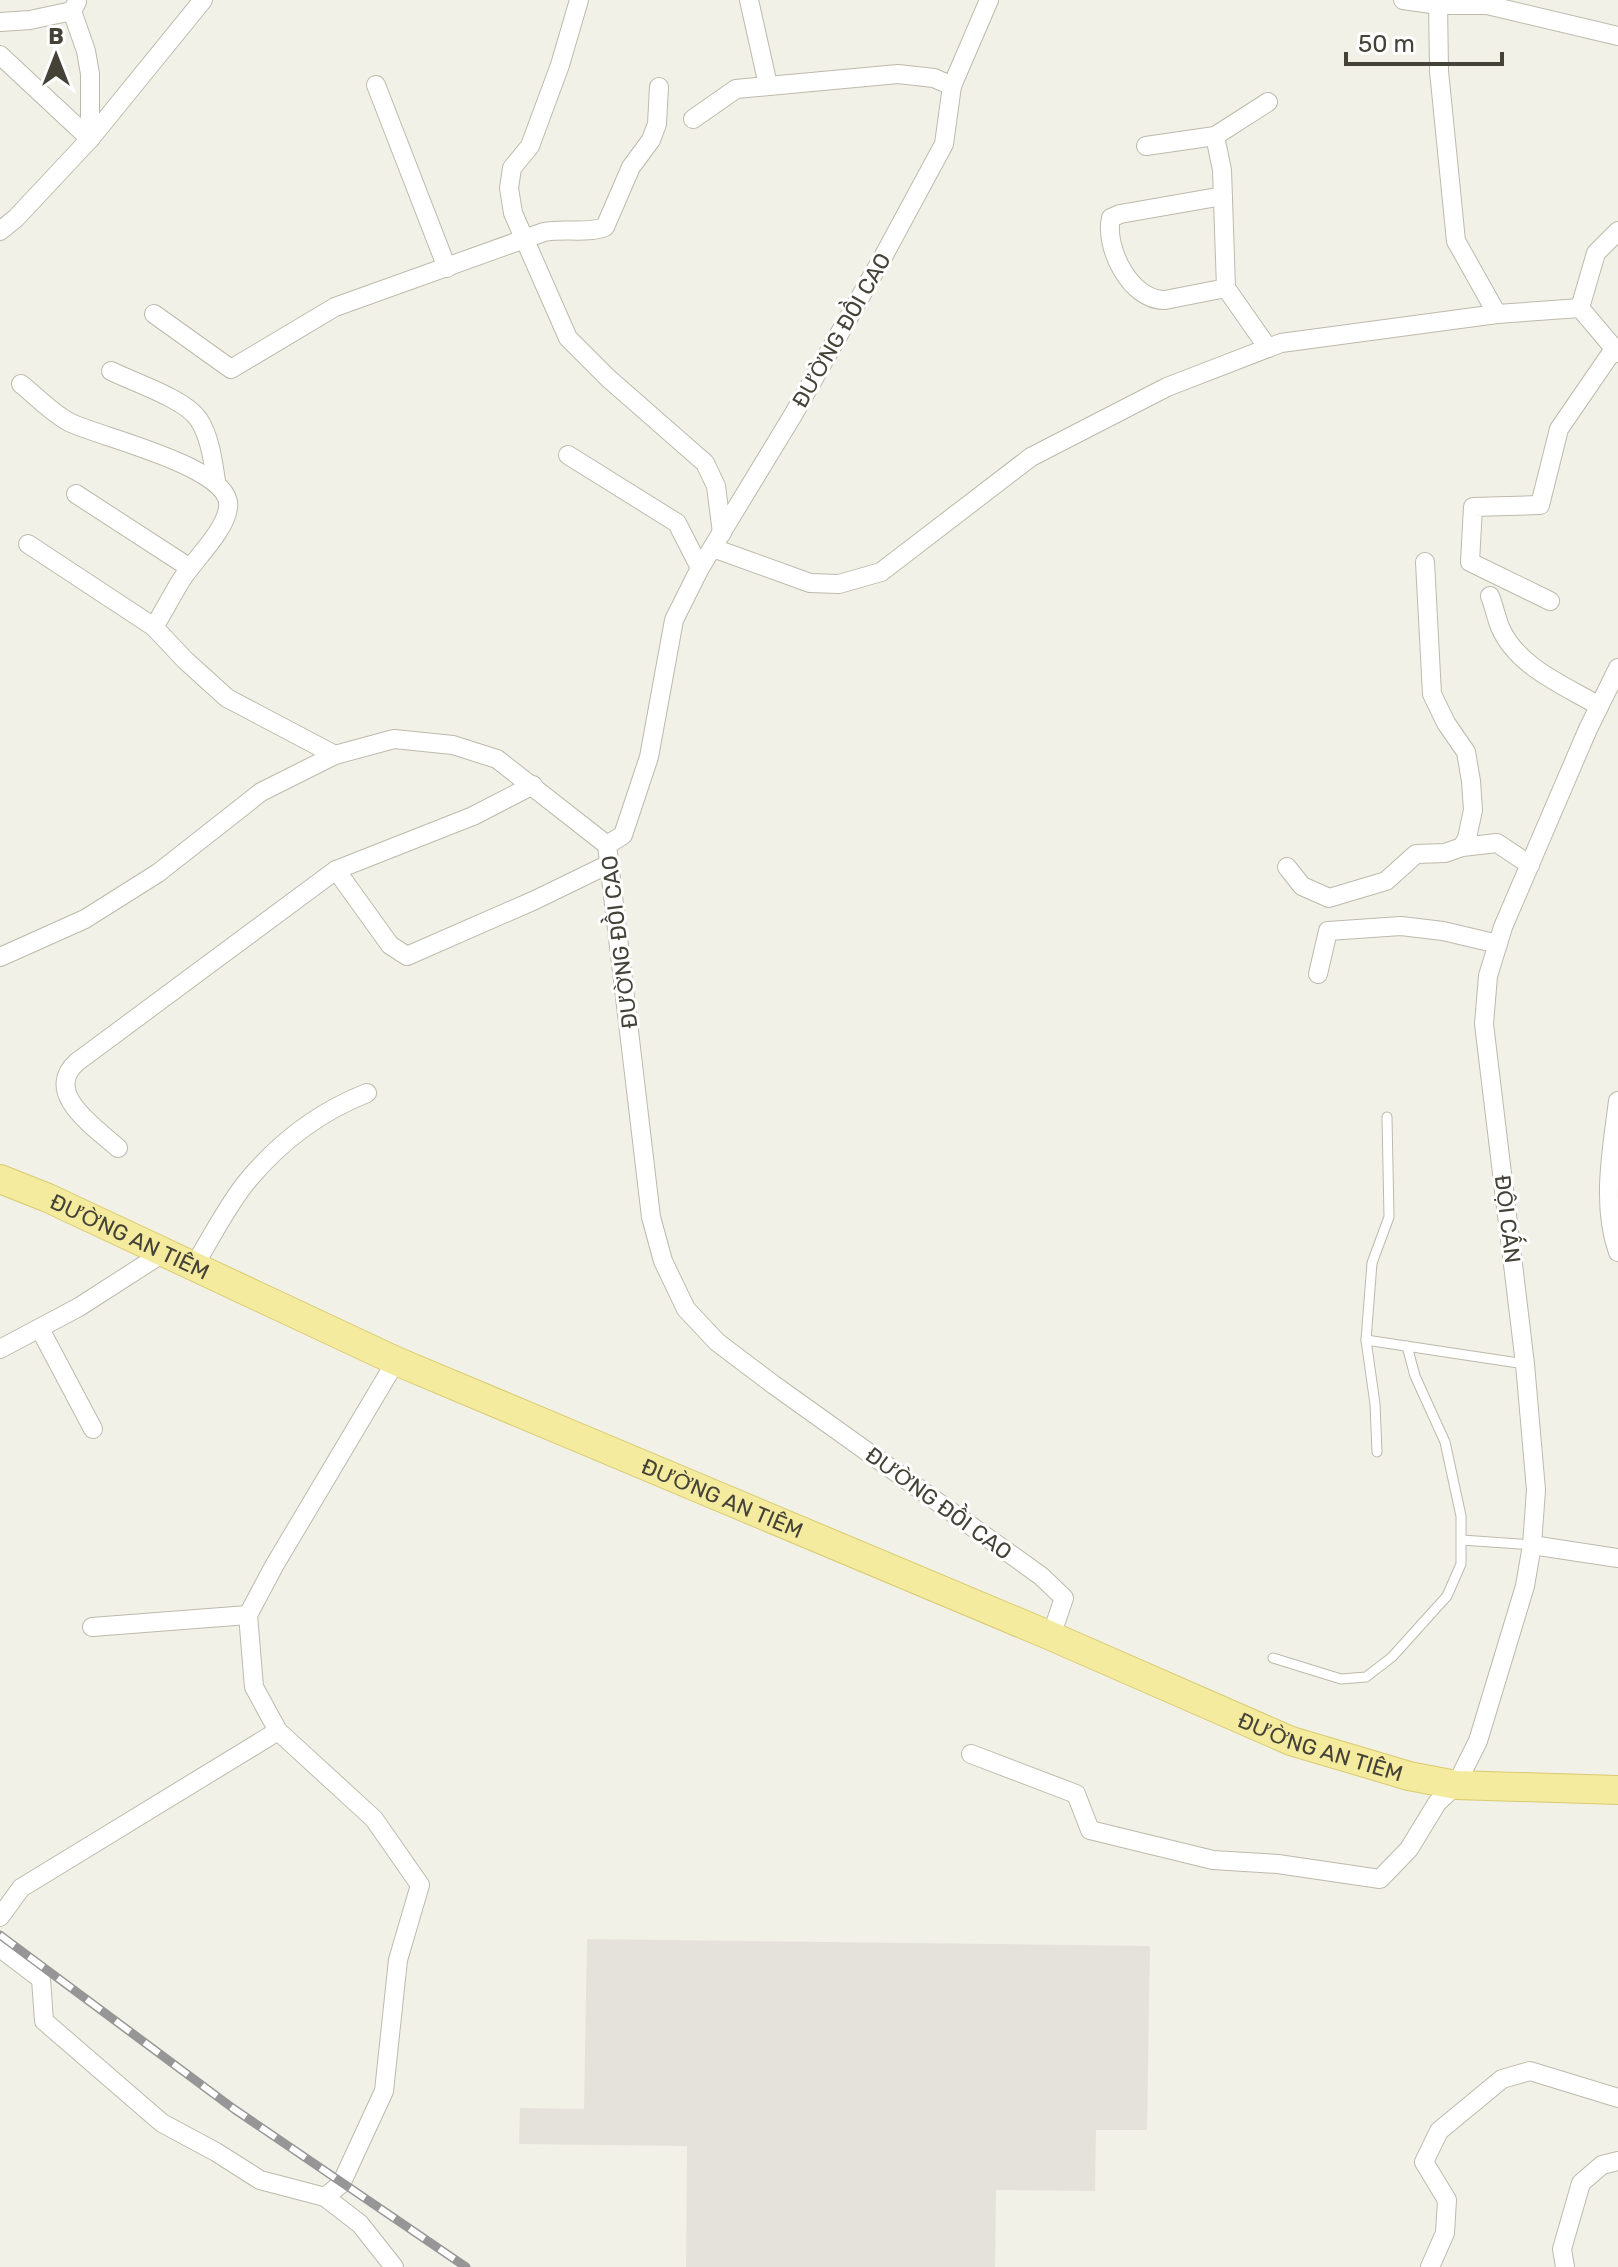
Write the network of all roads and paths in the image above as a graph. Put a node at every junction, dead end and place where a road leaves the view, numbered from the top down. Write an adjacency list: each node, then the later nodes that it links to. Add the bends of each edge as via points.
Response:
1 (579, 0): 24 (street, via 530,146 512,168 513,213)
2 (749, 0): 12 (street)
3 (989, 0): 13 (street, ĐƯỜNG ĐỒI CAO)
4 (1403, 0): 5 (street)
5 (1439, 2): 9 (street, via 1487,5); 29 (street, via 1439,71 1456,241)
6 (196, 3): 18 (street)
7 (75, 5): 8 (street, via 30,20); 18 (street, via 90,74)
8 (0, 22)
9 (1618, 36)
10 (0, 55): 18 (street)
11 (376, 85): 25 (street)
12 (768, 85): 13 (street, via 898,74); 16 (street, via 736,89)
13 (952, 86): 37 (street, ĐƯỜNG ĐỒI CAO, via 944,144)
14 (659, 87): 24 (street, via 651,140 631,167 605,227 559,229)
15 (1268, 102): 17 (street)
16 (693, 119)
17 (1215, 136): 19 (street); 20 (street)
18 (90, 139): 21 (street)
19 (1146, 146)
20 (1223, 196): 26 (street); 26 (street, via 1120,214 1110,225 1120,264 1147,297 1165,300)
21 (8, 215): 22 (street)
22 (0, 231)
23 (1618, 231): 27 (street, via 1596,253)
24 (525, 241): 25 (street); 37 (street, via 568,338 705,463 716,486)
25 (447, 268): 28 (street, via 335,307 231,369)
26 (1226, 288): 30 (street)
27 (1580, 308): 29 (street); 31 (street)
28 (154, 314)
29 (1497, 314): 30 (street)
30 (1268, 348): 37 (street, via 1167,387 1031,457 881,572 839,584 810,583)
31 (1616, 351): 43 (street, via 1559,429 1540,505 1473,507 1470,562)
32 (111, 371): 35 (street, via 180,404 199,420)
33 (21, 384): 35 (street, via 68,422 132,443)
34 (568, 455): 41 (street, via 677,523)
35 (216, 481): 40 (street, via 226,494 228,511)
36 (76, 494): 40 (street)
37 (717, 541): 41 (street, ĐƯỜNG ĐỒI CAO)
38 (28, 544): 44 (street)
39 (1425, 562): 50 (street, via 1432,694 1466,752 1471,781 1473,810)
40 (190, 568): 44 (street)
41 (700, 568): 49 (street, ĐƯỜNG ĐỒI CAO, via 674,620 649,757 623,835)
42 (1490, 596): 46 (street, via 1514,649 1533,668)
43 (1550, 601)
44 (154, 627): 47 (street, via 227,698)
45 (1618, 668): 46 (street, ĐỘI CẤN)
46 (1599, 706): 52 (street, ĐỘI CẤN)
47 (335, 755): 48 (street, via 394,739 453,745 497,759); 56 (street, via 261,792 158,873 85,919)
48 (533, 785): 49 (street); 54 (street, via 473,816)
49 (607, 845): 51 (street, ĐƯỜNG ĐỒI CAO)
50 (1462, 847): 52 (street, via 1497,843); 53 (street, via 1416,854 1386,881 1329,898 1302,886)
51 (609, 864): 54 (street, via 407,956 390,945); 79 (street, ĐƯỜNG ĐỒI CAO, via 651,1217 663,1261 686,1309 717,1342 774,1385 1041,1576 1064,1598)
52 (1530, 865): 55 (street, ĐỘI CẤN)
53 (1287, 867)
54 (336, 870): 61 (street, via 70,1068 65,1083 70,1100)
55 (1498, 944): 57 (street, via 1401,926 1328,931); 71 (street, ĐỘI CẤN, via 1488,976 1484,1024)
56 (0, 957)
57 (1318, 974)
58 (367, 1093): 65 (street, via 337,1105 288,1139 248,1181)
59 (1618, 1101): 63 (street, via 1610,1205)
60 (1387, 1117): 67 (lane, via 1389,1217 1372,1263)
61 (118, 1148)
62 (0, 1179): 64 (main road, ĐƯỜNG AN TIÊM)
63 (1618, 1252)
64 (163, 1253): 65 (main road, ĐƯỜNG AN TIÊM); 66 (street)
65 (193, 1267): 70 (main road, ĐƯỜNG AN TIÊM)
66 (40, 1329): 69 (street); 72 (street)
67 (1366, 1340): 68 (lane); 73 (lane)
68 (1407, 1346): 71 (lane); 74 (lane, via 1445,1442)
69 (0, 1349)
70 (396, 1361): 77 (street); 79 (main road, ĐƯỜNG AN TIÊM)
71 (1525, 1364): 75 (street, ĐỘI CẤN, via 1536,1490)
72 (93, 1429)
73 (1377, 1452)
74 (1462, 1540): 75 (lane); 80 (lane, via 1461,1564 1447,1596 1392,1657 1366,1677 1341,1679)
75 (1532, 1545): 76 (street); 83 (street, ĐỘI CẤN, via 1525,1586 1478,1741)
76 (1618, 1558)
77 (248, 1615): 78 (street); 81 (street, via 254,1687)
78 (92, 1627)
79 (1051, 1636): 83 (main road, ĐƯỜNG AN TIÊM, via 1291,1741)
80 (1273, 1658)
81 (278, 1731): 85 (street, via 21,1888); 89 (street, via 374,1819 420,1885 398,1960 384,2091 341,2184)
82 (971, 1754): 83 (street, ĐỘI CẤN, via 1076,1794 1090,1830 1213,1860 1380,1879)
83 (1456, 1785): 84 (main road, ĐƯỜNG AN TIÊM)
84 (1618, 1790)
85 (0, 1914)
86 (0, 1948): 89 (street, via 41,1979 44,2021 162,2123 260,2180)
87 (1618, 2098): 91 (street, via 1530,2071 1502,2079 1439,2131 1424,2162 1447,2200 1445,2233)
88 (1618, 2161): 92 (street, via 1602,2165 1581,2183 1562,2249)
89 (325, 2197): 90 (street, via 360,2224)
90 (394, 2267)
91 (1430, 2267)
92 (1565, 2267)

